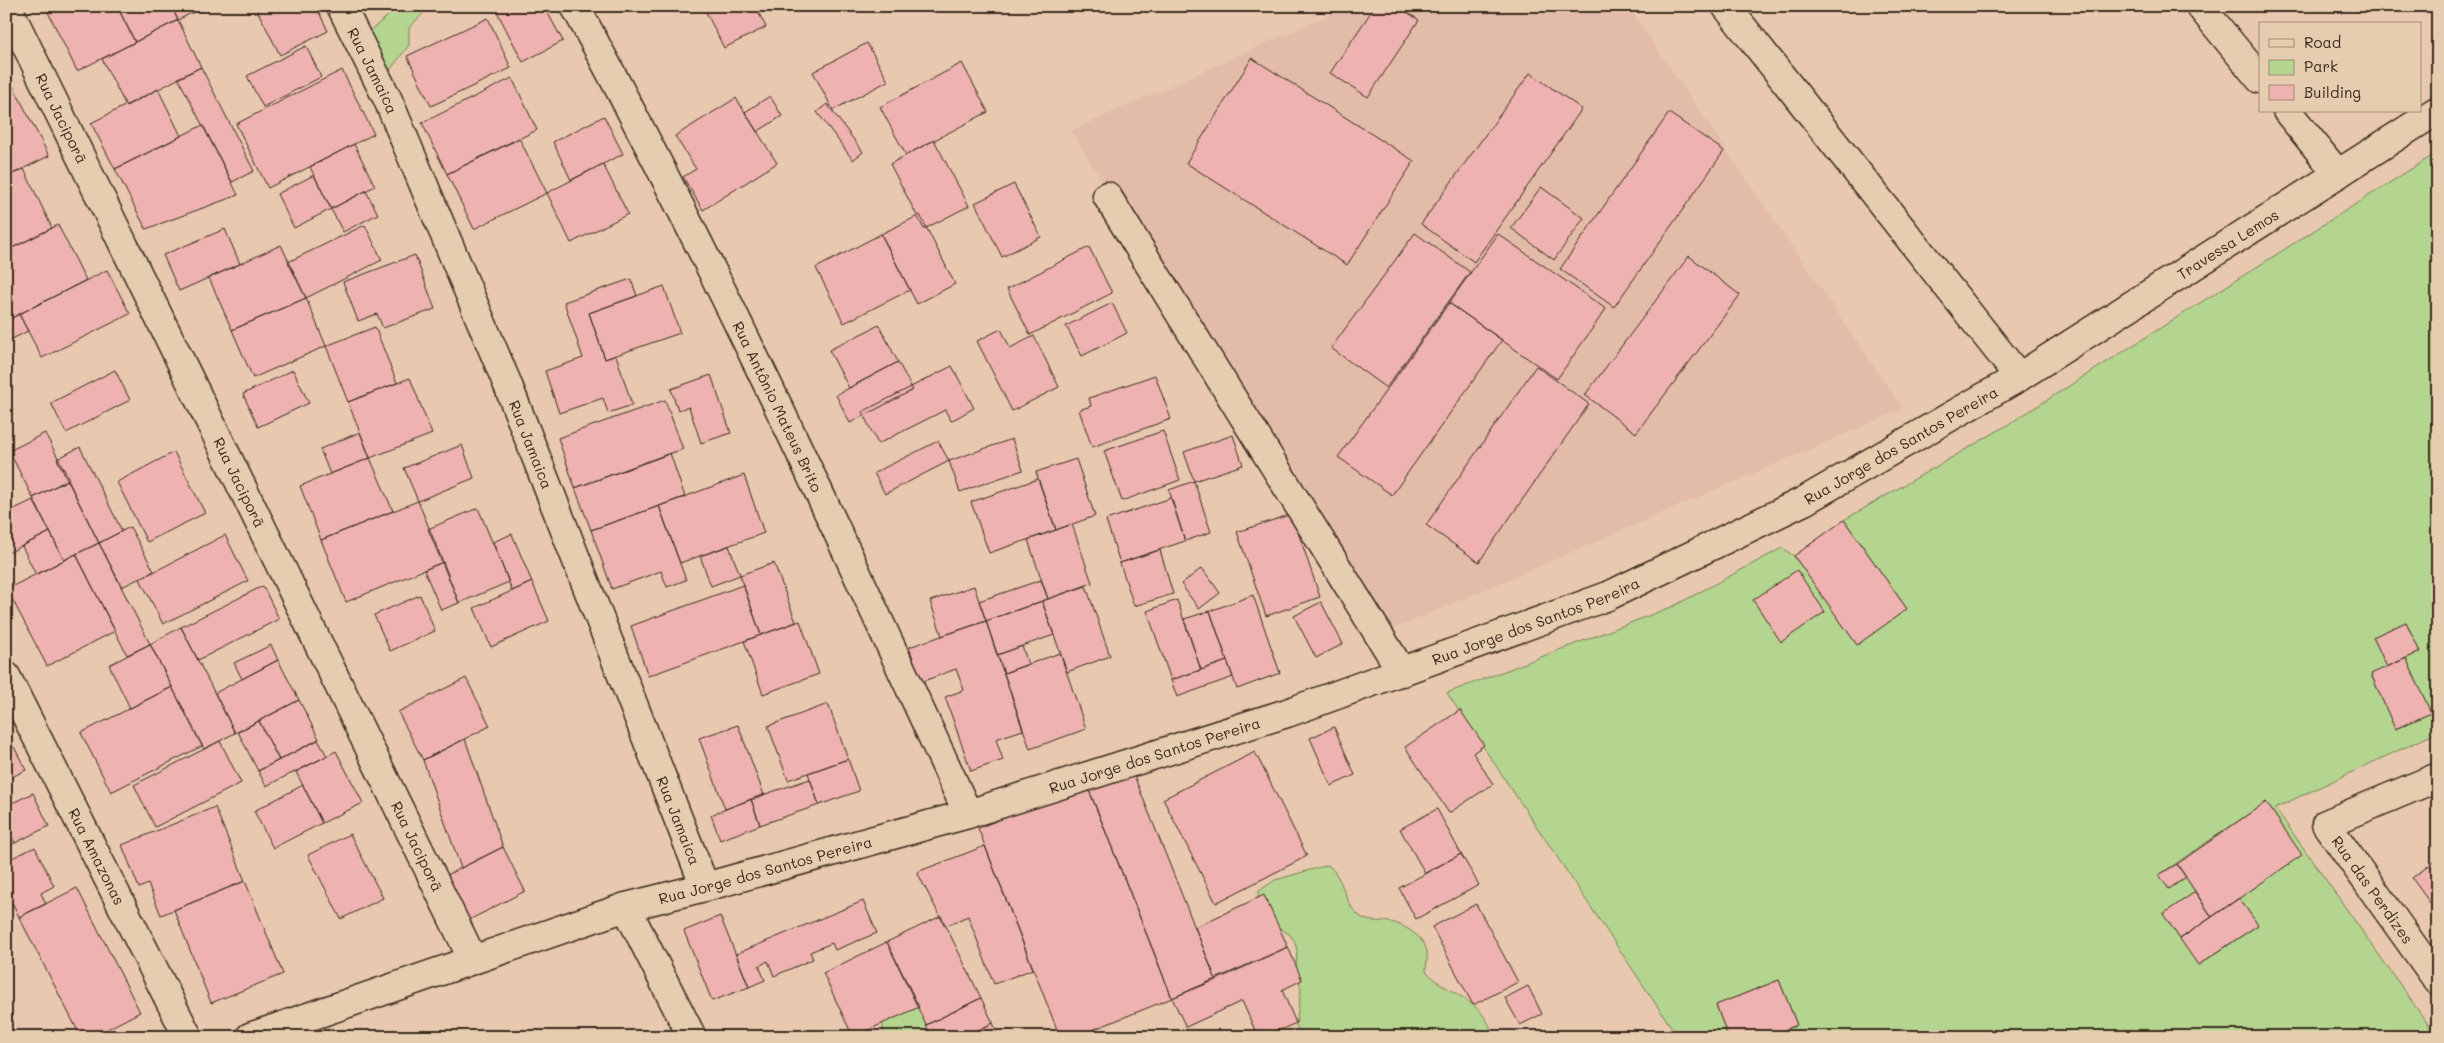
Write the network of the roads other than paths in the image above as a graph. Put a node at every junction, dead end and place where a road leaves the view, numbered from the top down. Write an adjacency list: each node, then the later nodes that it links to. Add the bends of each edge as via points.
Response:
1 (7, 6): 18 (street, Rua Jaciporã)
2 (341, 6): 16 (street, Rua Jamaica, via 388,100 507,383)
3 (575, 6): 15 (street, Rua Antônio Mateus Brito, via 617,83 820,491)
4 (1726, 6): 11 (street)
5 (2200, 6): 6 (street)
6 (2259, 78)
7 (2438, 110): 9 (street, Travessa Lemos)
8 (2288, 112): 9 (street)
9 (2338, 174): 11 (street, Travessa Lemos)
10 (1107, 196): 12 (street)
11 (2019, 378): 12 (street, Rua Jorge dos Santos Pereira, via 1804,501 1608,596)
12 (1402, 672): 15 (street, Rua Jorge dos Santos Pereira, via 1287,714)
13 (6, 676): 20 (street, Rua Amazonas)
14 (2438, 777): 19 (street, Rua das Perdizes, via 2326,824)
15 (968, 814): 16 (street, Rua Jorge dos Santos Pereira)
16 (705, 887): 17 (street, Rua Jorge dos Santos Pereira)
17 (626, 907): 18 (street, Rua Jorge dos Santos Pereira); 22 (street)
18 (472, 958): 21 (street, Rua Jorge dos Santos Pereira)
19 (2438, 981)
20 (188, 1037)
21 (250, 1037)
22 (692, 1037)

